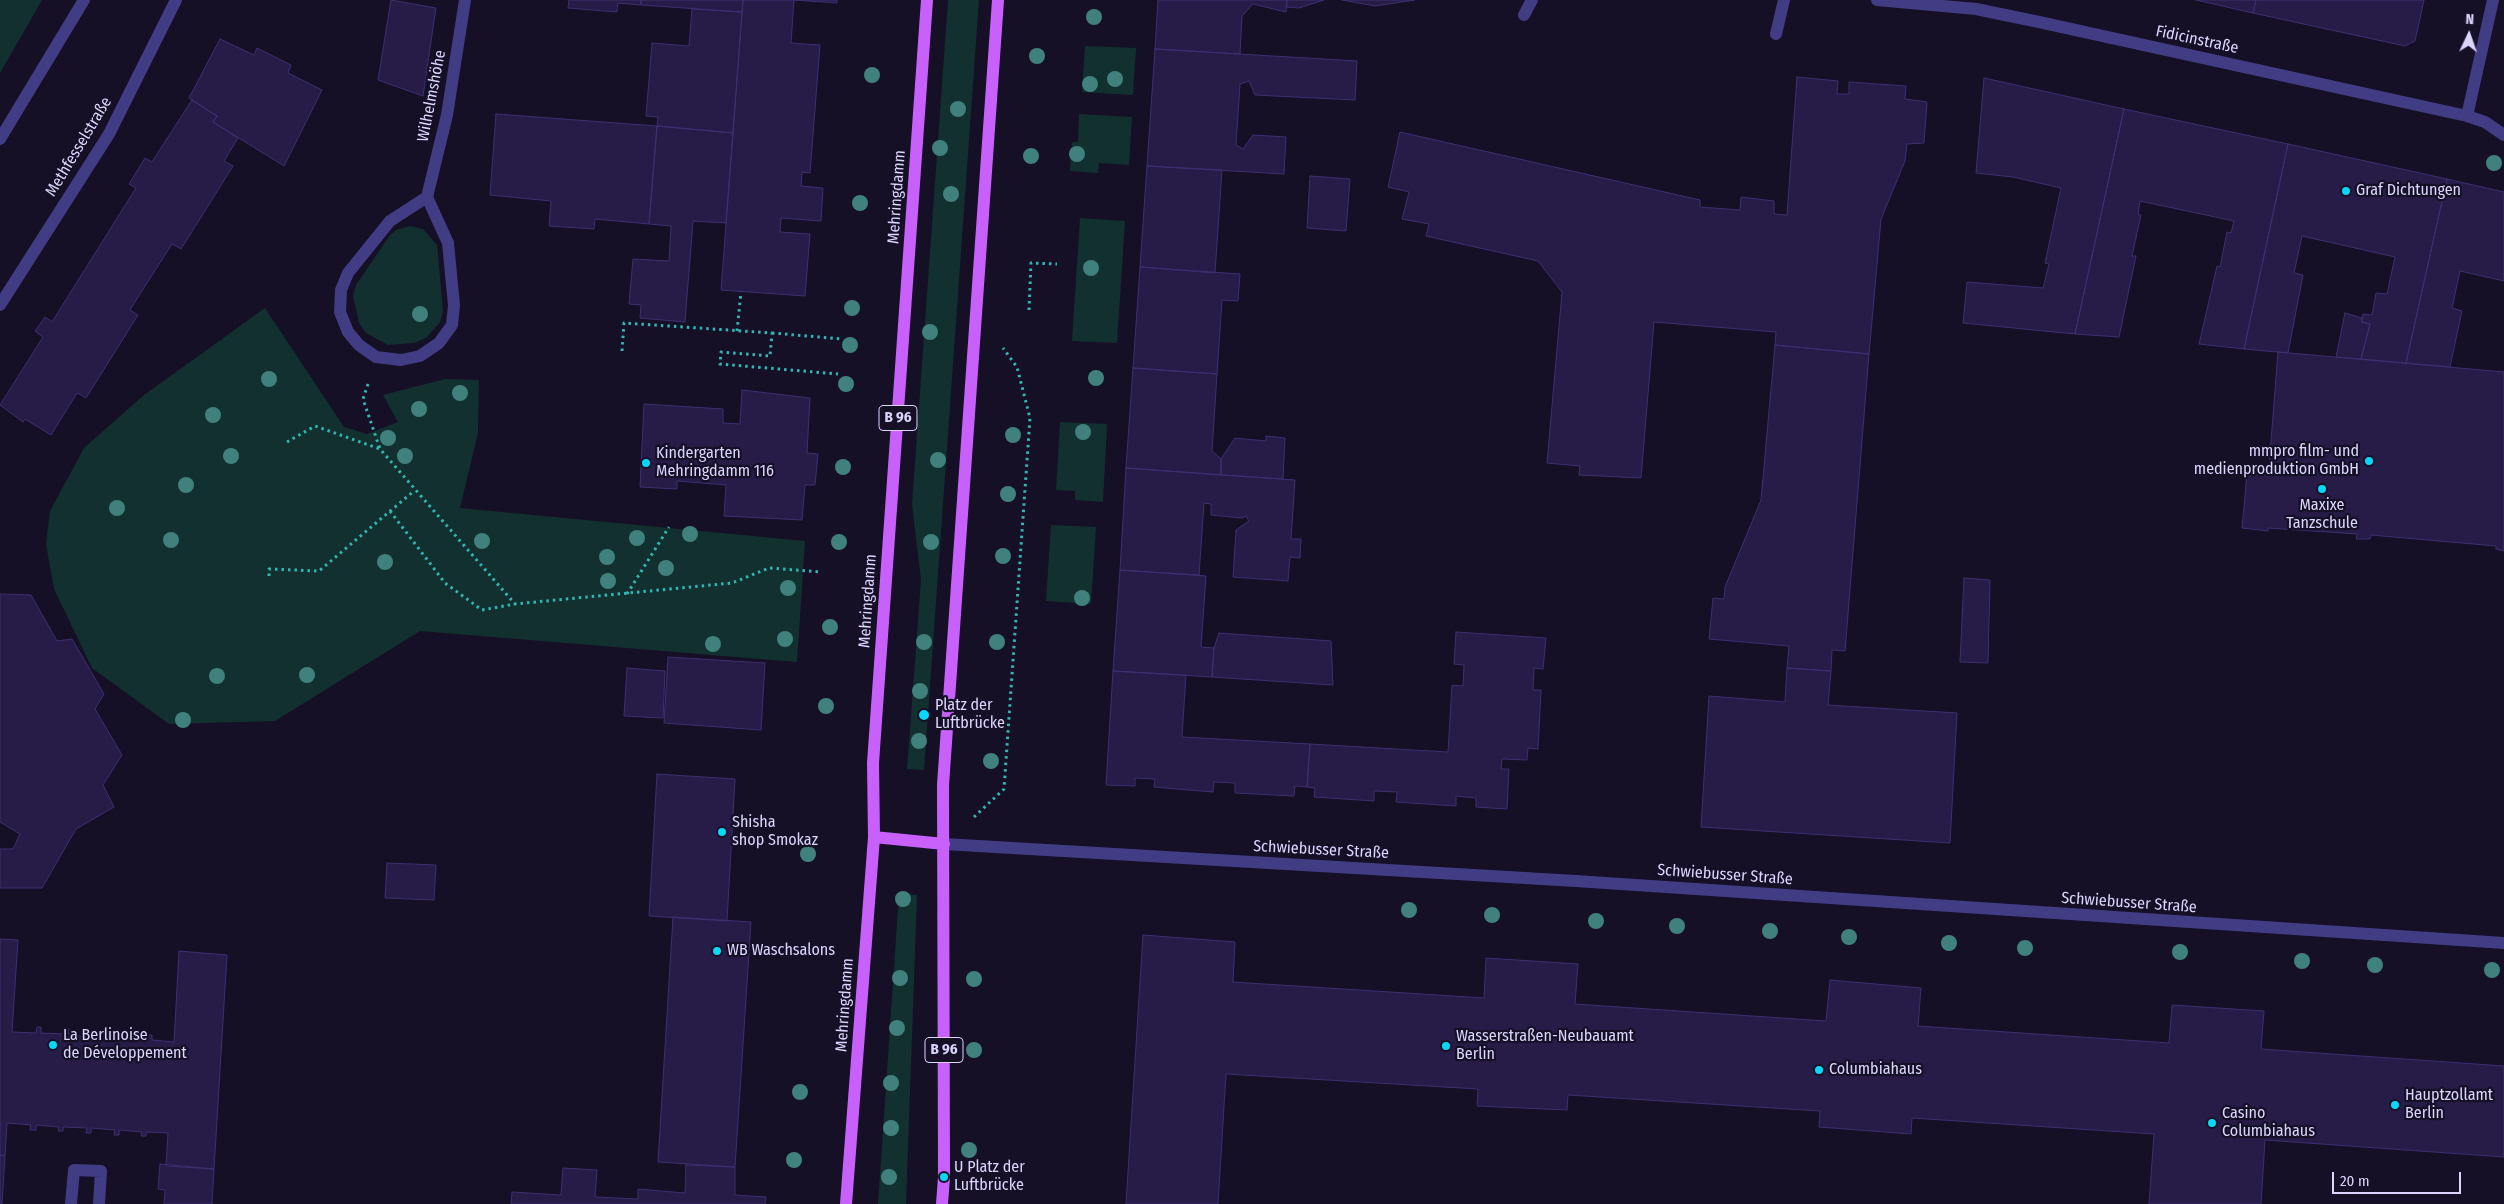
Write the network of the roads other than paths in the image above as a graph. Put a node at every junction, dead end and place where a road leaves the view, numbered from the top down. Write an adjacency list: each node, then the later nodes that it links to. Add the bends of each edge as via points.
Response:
1 (84, 0): 14 (street)
2 (176, 0): 16 (street, Methfesselstraße, via 109,134)
3 (465, 0): 15 (street, Wilhelmshöhe, via 447,116)
4 (927, 0): 17 (main road, Mehringdamm / B 96, via 874,753)
5 (998, 0): 18 (main road, B 96, via 943,785)
6 (1532, 0): 10 (street)
7 (1784, 0): 11 (street)
8 (1877, 0): 12 (street, Fidicinstraße, via 1976,9)
9 (2493, 0): 12 (street)
10 (1524, 15)
11 (1776, 34)
12 (2467, 116): 13 (street, Fidicinstraße)
13 (2504, 134)
14 (0, 139)
15 (427, 197): 15 (street, via 390,221 348,273 341,290 340,312 348,332 376,357 401,360 420,356 439,343 452,325 454,305 448,242)
16 (0, 305)
17 (874, 837): 18 (main road); 22 (main road, Mehringdamm / B 96)
18 (944, 844): 19 (street, Schwiebusser Straße, via 1576,881); 23 (main road, B 96)
19 (2504, 943)
20 (71, 1204): 21 (street, via 74,1170 101,1171)
21 (99, 1204)
22 (846, 1204)
23 (942, 1204)

